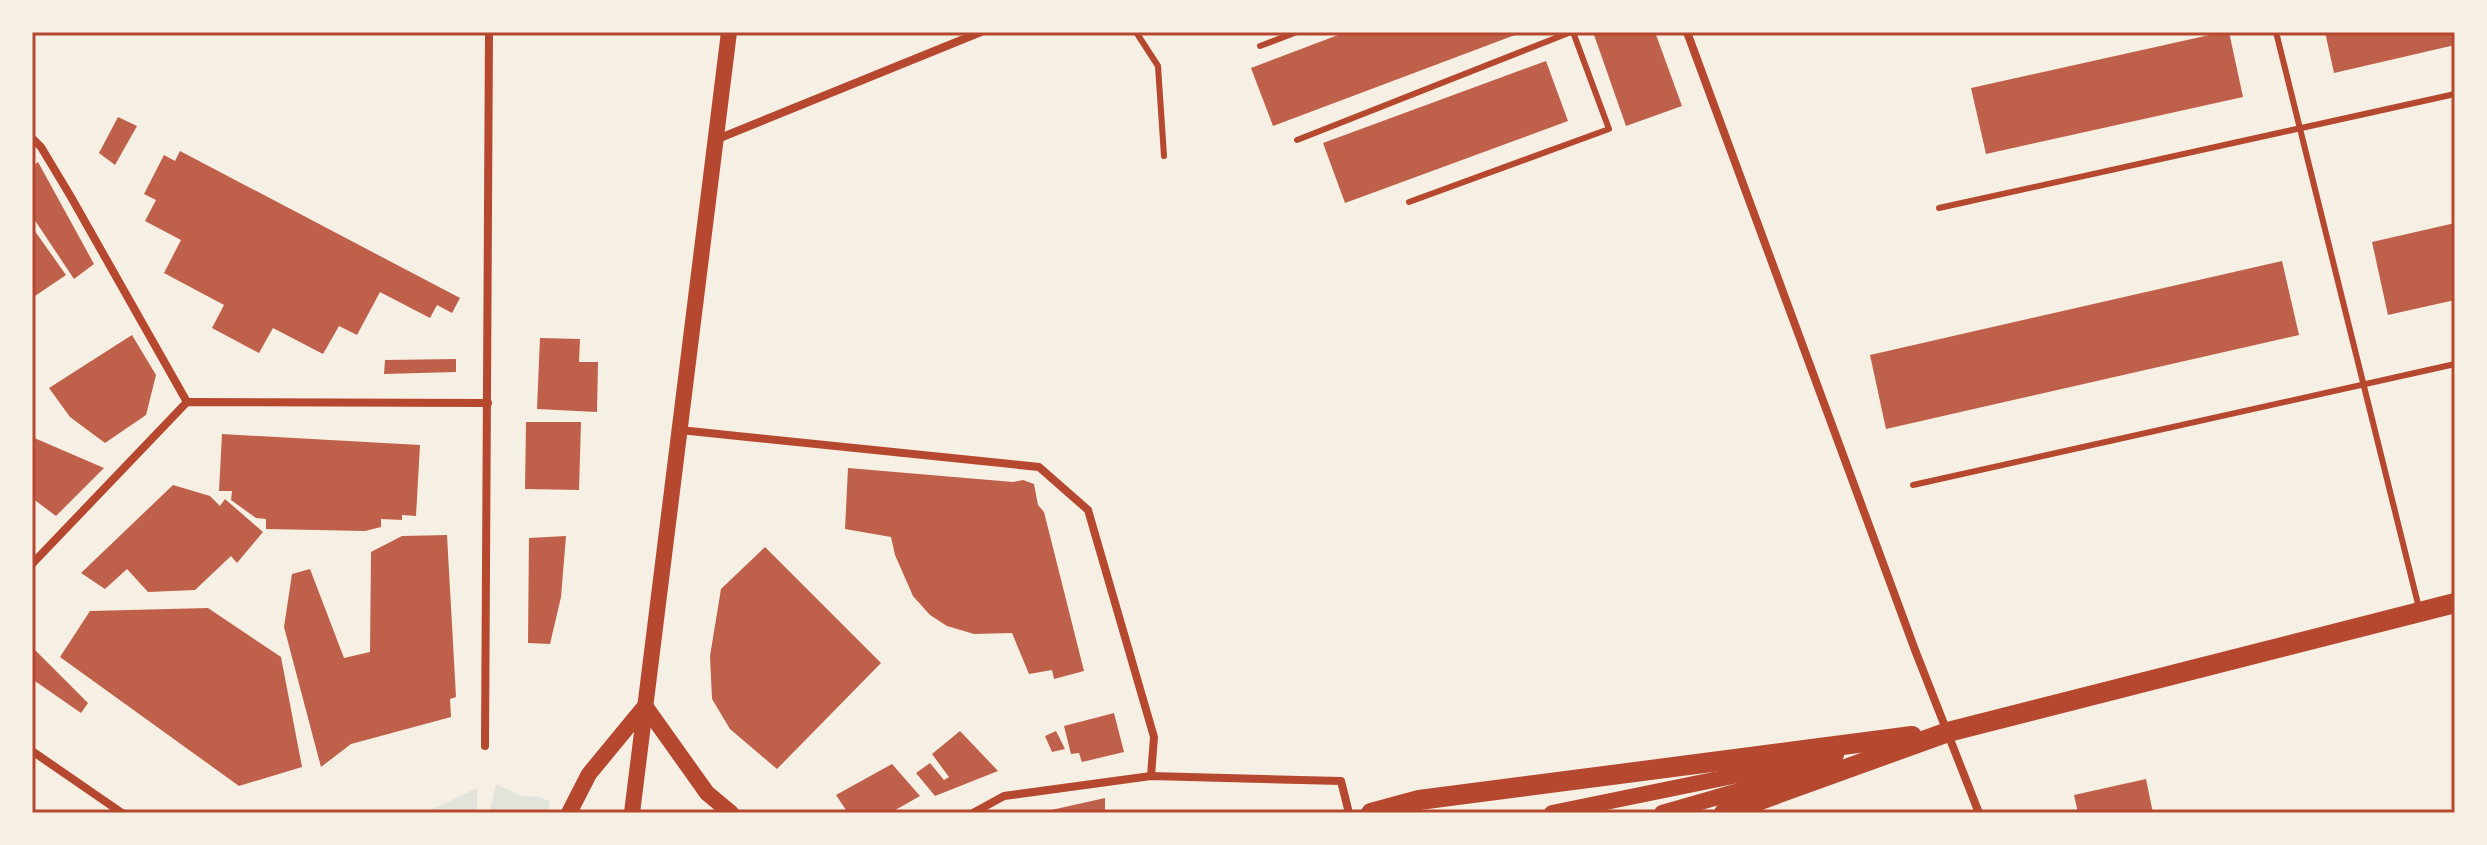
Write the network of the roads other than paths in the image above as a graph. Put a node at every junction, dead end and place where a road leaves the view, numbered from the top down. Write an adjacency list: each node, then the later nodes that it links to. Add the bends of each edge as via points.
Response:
1 (489, 32): 21 (street)
2 (729, 32): 14 (main road)
3 (981, 32): 14 (street)
4 (1136, 32): 15 (lane, via 1158,66)
5 (1297, 32): 9 (lane)
6 (1572, 32): 13 (lane); 16 (lane, via 1609,129)
7 (1687, 32): 28 (street)
8 (2276, 32): 11 (lane)
9 (1260, 46)
10 (2455, 94): 11 (lane)
11 (2299, 128): 17 (lane); 19 (lane)
12 (32, 138): 20 (street)
13 (1297, 140)
14 (714, 141): 22 (main road)
15 (1164, 156)
16 (1409, 202)
17 (1939, 208)
18 (2455, 364): 19 (lane)
19 (2362, 385): 23 (lane); 26 (lane)
20 (187, 402): 21 (street); 24 (street)
21 (488, 403): 29 (street)
22 (680, 430): 27 (main road); 31 (street, via 1039,467 1088,510 1154,737)
23 (1913, 485)
24 (32, 564)
25 (2455, 603): 26 (main road)
26 (2420, 612): 28 (main road)
27 (645, 706): 34 (main road, via 589,774); 35 (main road); 36 (main road, via 707,793)
28 (1948, 732): 32 (street); 39 (main road, via 1419,800); 40 (main road); 41 (main road); 42 (main road)
29 (485, 746)
30 (32, 751): 33 (street)
31 (1151, 776): 37 (street, via 1004,796); 38 (street, via 1341,781)
32 (1978, 812)
33 (122, 813)
34 (569, 813)
35 (632, 813)
36 (731, 813)
37 (973, 813)
38 (1349, 813)
39 (1371, 813)
40 (1552, 813)
41 (1662, 813)
42 (1724, 813)

